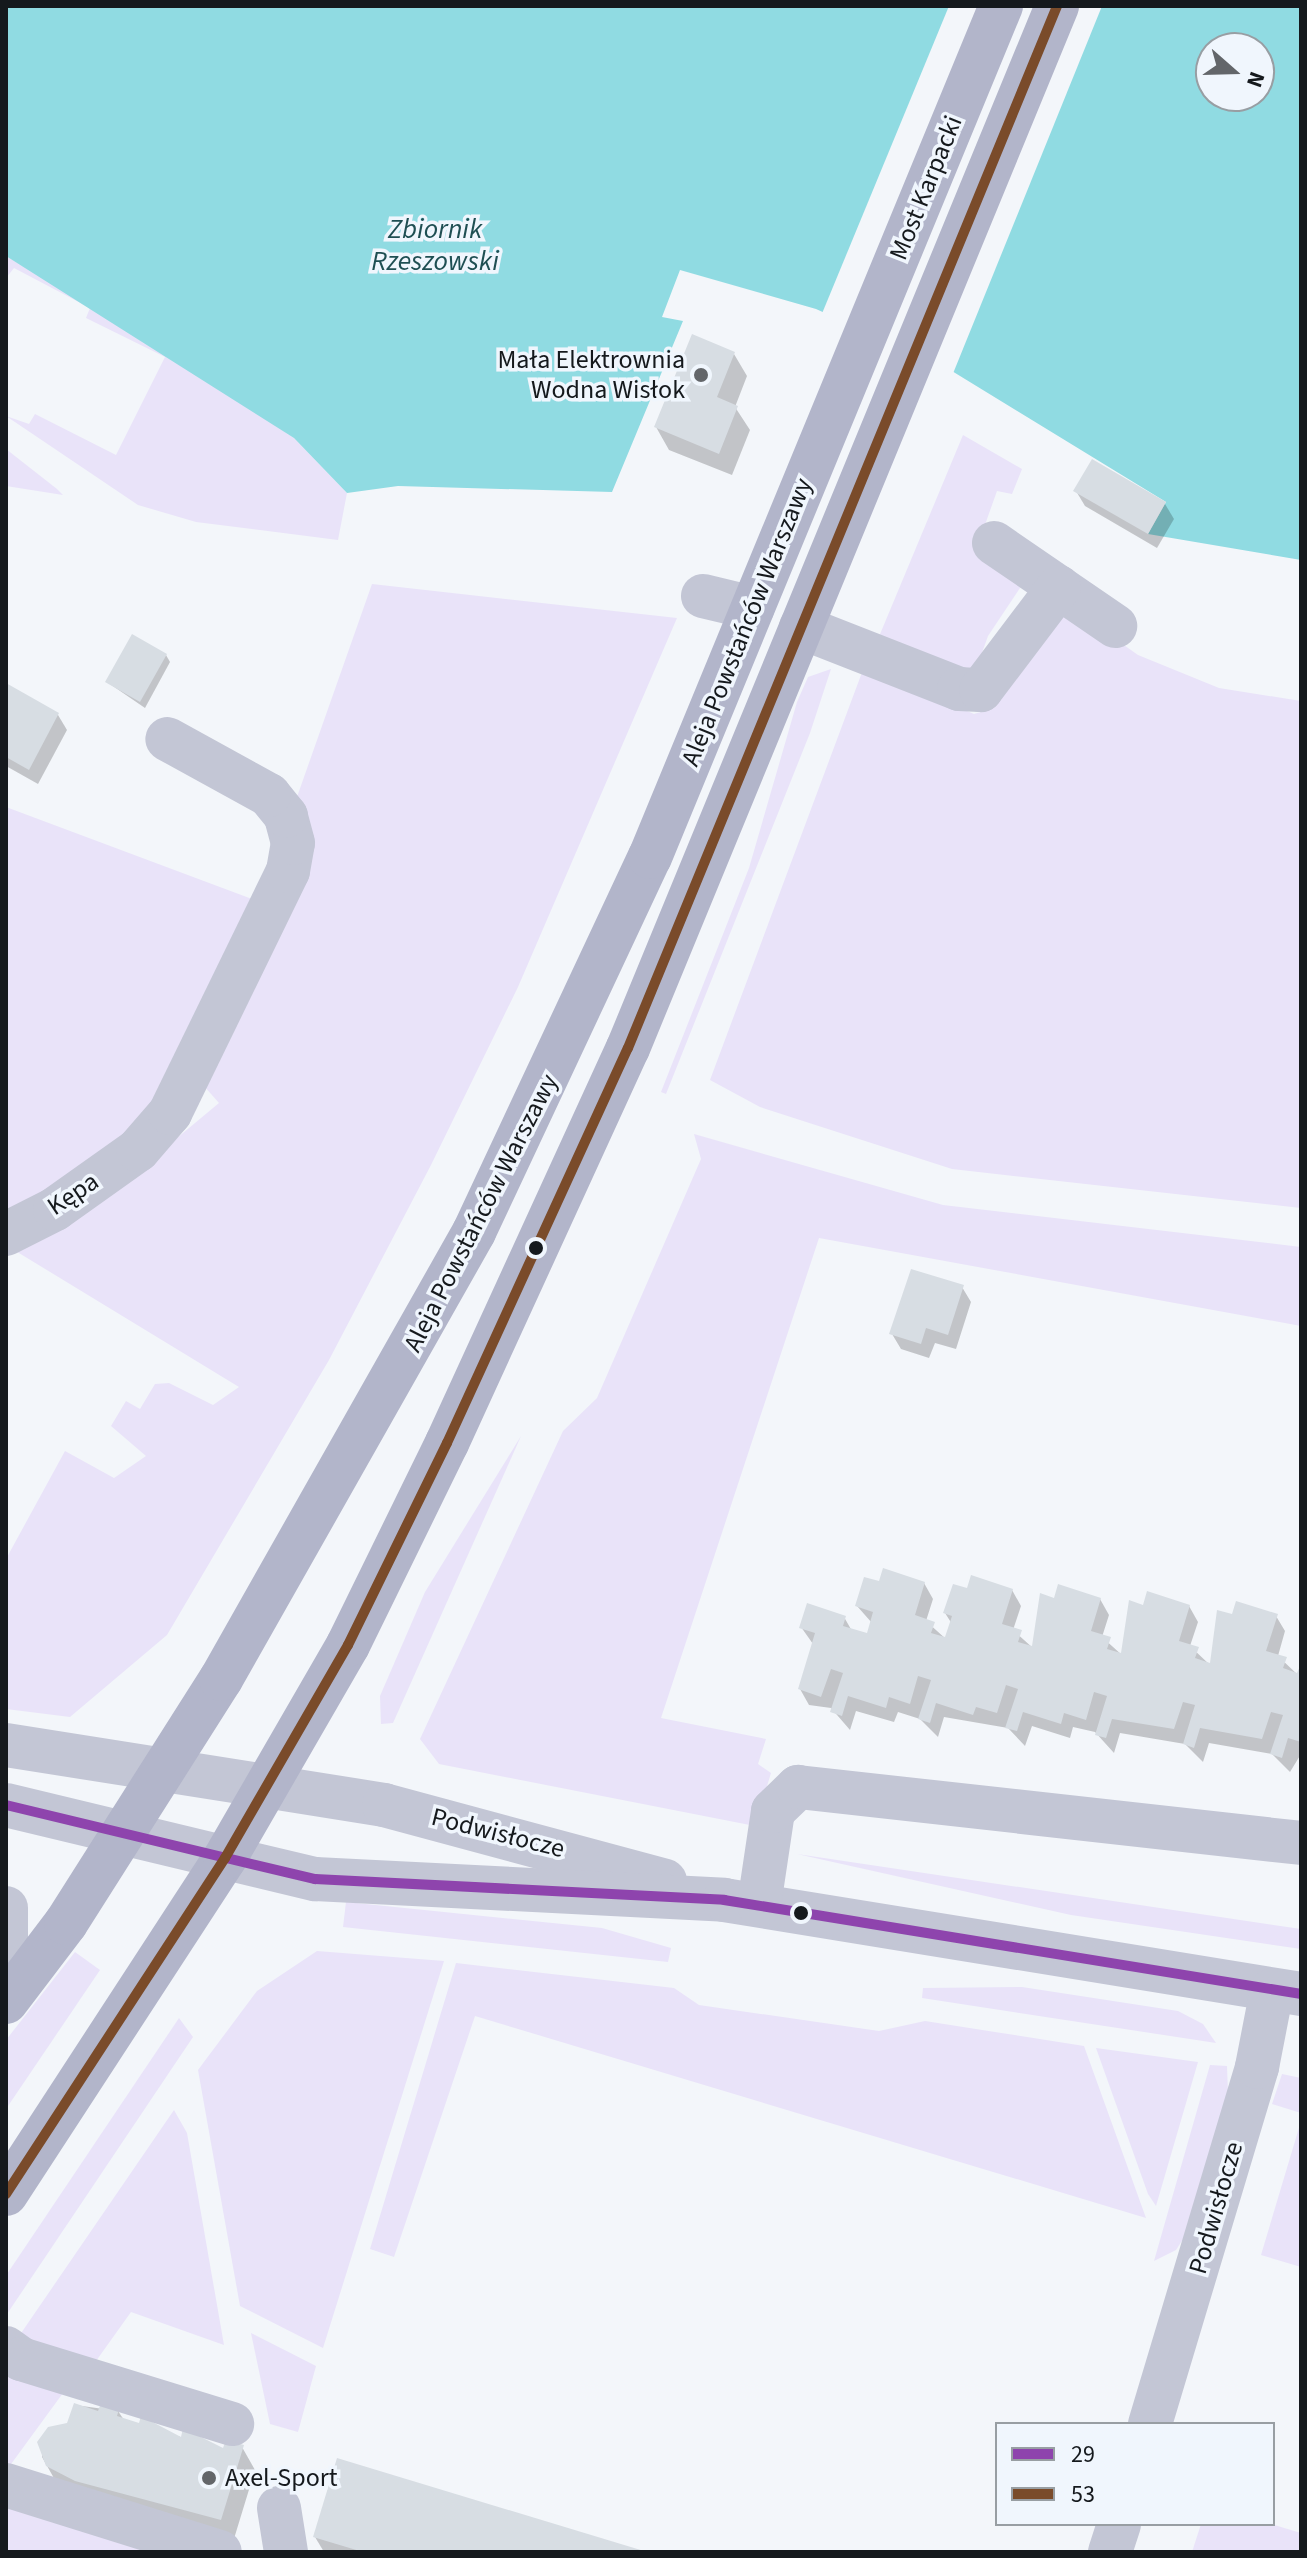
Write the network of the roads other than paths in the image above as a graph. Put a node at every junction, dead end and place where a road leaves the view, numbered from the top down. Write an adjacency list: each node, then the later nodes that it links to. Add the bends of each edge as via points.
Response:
1 (1001, 6): 3 (main road, Most Karpacki)
2 (1057, 6): 4 (main road, Most Karpacki)
3 (852, 369): 8 (main road, Aleja Powstańców Warszawy)
4 (898, 388): 10 (main road, Aleja Powstańców Warszawy)
5 (994, 543): 6 (street)
6 (1059, 587): 9 (street); 10 (street, via 981,690 959,689)
7 (703, 596): 8 (street)
8 (753, 608): 14 (main road, Aleja Powstańców Warszawy, via 584,1008 474,1232 354,1455)
9 (1115, 626)
10 (801, 627): 15 (main road, Aleja Powstańców Warszawy, via 539,1249 348,1645)
11 (167, 739): 12 (street, Kępa, via 269,795 286,816 293,843 288,871 196,1070 138,1150 55,1209)
12 (6, 1234)
13 (6, 1745): 14 (street, Podwisłocze)
14 (162, 1773): 15 (street, Podwisłocze); 17 (main road, Aleja Powstańców Warszawy)
15 (267, 1785): 19 (main road, Aleja Powstańców Warszawy); 20 (street, Podwisłocze, via 550,1845)
16 (6, 1805): 17 (street, Podwisłocze)
17 (123, 1836): 19 (street, Podwisłocze); 24 (main road, Aleja Powstańców Warszawy)
18 (1301, 1843): 20 (street, via 798,1787 773,1811)
19 (225, 1858): 20 (street, Podwisłocze, via 315,1879); 25 (main road, Aleja Powstańców Warszawy)
20 (742, 1902): 23 (street, Podwisłocze)
21 (6, 1908): 22 (street)
22 (6, 1976)
23 (1287, 1992): 27 (street, Podwisłocze, via 1257,2067)
24 (6, 2002)
25 (6, 2194)
26 (6, 2348): 28 (street)
27 (1151, 2422)
28 (232, 2424)
29 (6, 2485): 32 (street)
30 (279, 2508): 33 (street)
31 (1118, 2526): 34 (street)
32 (220, 2552)
33 (286, 2552)
34 (1110, 2552)

